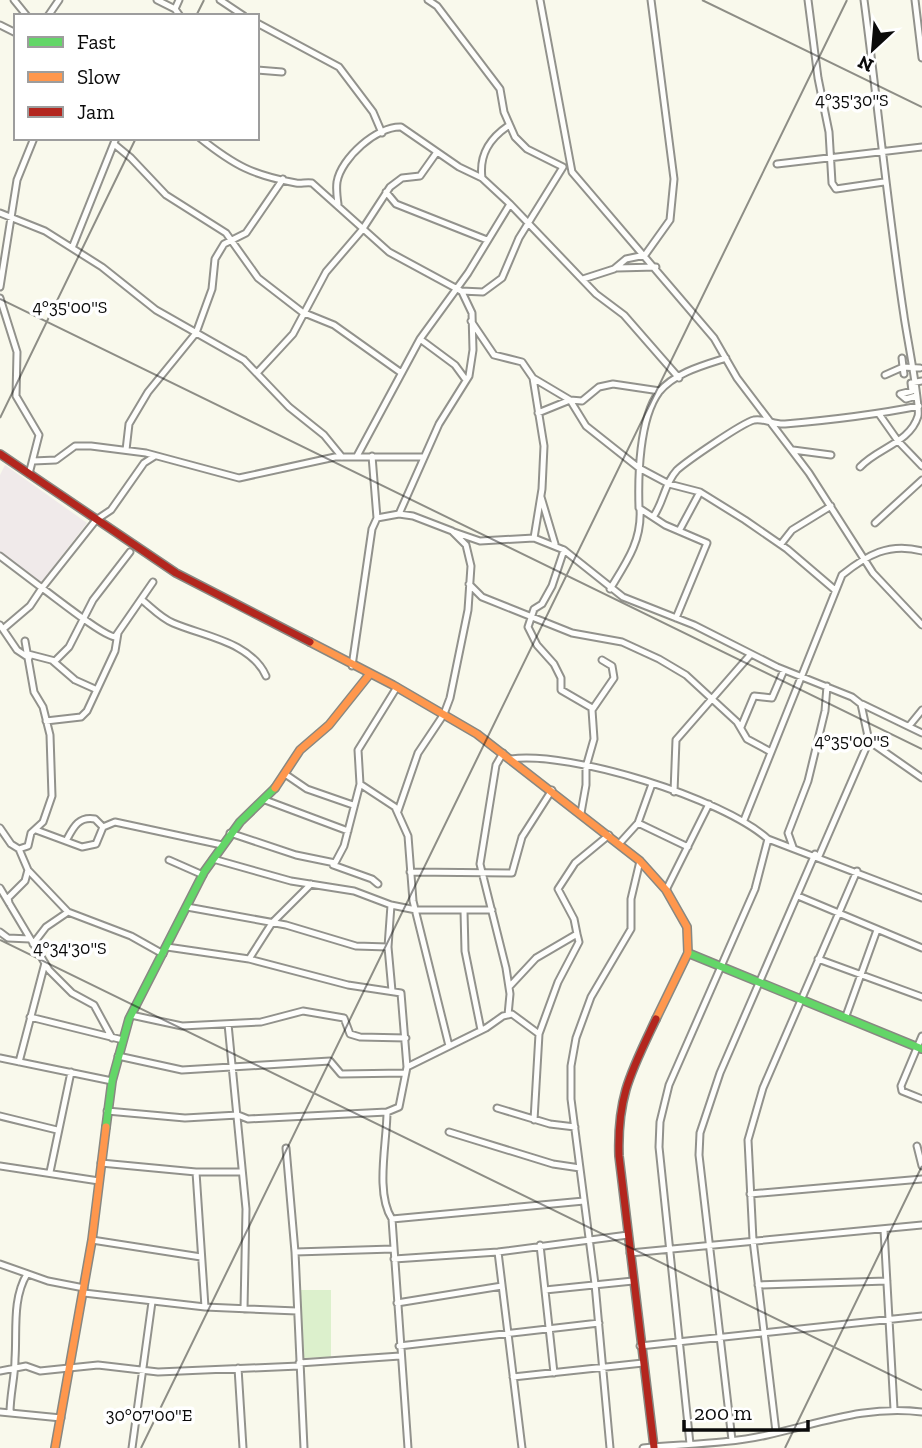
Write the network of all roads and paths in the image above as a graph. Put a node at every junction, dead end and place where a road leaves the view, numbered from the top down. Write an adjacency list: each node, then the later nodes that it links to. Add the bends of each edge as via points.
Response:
1 (14, 0): 12 (street)
2 (157, 0): 11 (street)
3 (179, 0): 11 (street)
4 (220, 0): 14 (street)
5 (428, 0): 19 (street, via 500,89)
6 (540, 0): 30 (street)
7 (652, 0): 44 (street, via 674,179 670,220)
8 (808, 0): 27 (street, via 829,132)
9 (864, 0): 26 (street)
10 (915, 0): 16 (street)
11 (174, 9): 13 (street)
12 (25, 14)
13 (178, 14)
14 (241, 14)
15 (259, 24): 20 (street, via 339,67 373,112)
16 (922, 58)
17 (259, 70): 18 (street)
18 (282, 72)
19 (508, 126): 29 (street, via 527,149); 31 (street, via 485,150)
20 (382, 132): 25 (street, via 401,127); 35 (street, via 351,154 337,181)
21 (33, 140): 38 (street, via 17,180)
22 (202, 140): 32 (street, via 255,175)
23 (115, 141): 41 (street, via 166,195); 43 (street)
24 (922, 147): 26 (street)
25 (437, 152): 31 (street); 34 (street, via 420,176 402,178)
26 (883, 152): 27 (street); 33 (street)
27 (829, 159): 28 (street); 33 (street, via 836,189)
28 (777, 164)
29 (563, 167): 30 (street); 39 (street)
30 (572, 172): 44 (street)
31 (482, 178): 36 (street)
32 (283, 179): 35 (street, via 312,183); 41 (street, via 246,233)
33 (884, 182): 58 (street, via 914,356)
34 (386, 192): 40 (street); 42 (street, via 396,204)
35 (338, 204): 40 (street)
36 (510, 204): 39 (street); 42 (street)
37 (0, 213): 38 (street)
38 (10, 215): 43 (street); 49 (street)
39 (528, 224): 48 (street); 50 (street, via 495,285 483,292)
40 (362, 230): 50 (street, via 403,261); 52 (street, via 326,272)
41 (230, 239): 52 (street, via 258,278); 54 (street, via 215,260 212,289)
42 (488, 240): 47 (street)
43 (72, 247): 54 (street, via 156,310)
44 (645, 255): 45 (street); 46 (street, via 626,259)
45 (656, 267): 46 (street); 57 (street)
46 (614, 269): 48 (street)
47 (465, 278): 50 (street); 50 (street)
48 (583, 279): 65 (street, via 624,315)
49 (0, 287)
50 (461, 290): 53 (street, via 471,305); 55 (street)
51 (0, 298): 88 (street, via 18,352 16,396 39,435)
52 (302, 312): 61 (street, via 334,325); 62 (street, via 293,334)
53 (471, 321): 64 (street, via 494,355 522,362); 66 (street, via 473,350)
54 (196, 333): 62 (street, via 244,360); 79 (street, via 148,392 129,424)
55 (420, 339): 61 (street); 66 (street, via 464,373)
56 (902, 358): 60 (street)
57 (726, 359): 65 (street); 77 (street)
58 (912, 368): 59 (street); 60 (street); 68 (street)
59 (920, 368)
60 (903, 370): 63 (street)
61 (400, 372): 84 (street)
62 (257, 373): 86 (street)
63 (885, 375)
64 (533, 378): 71 (street); 74 (street)
65 (679, 378): 69 (street)
66 (466, 380): 87 (street)
67 (922, 381): 68 (street)
68 (914, 382): 70 (street); 70 (street, via 912,391 901,392 900,397)
69 (660, 391): 71 (street, via 613,384 599,387 582,401); 91 (street, via 651,409)
70 (916, 396): 72 (street)
71 (570, 400): 74 (street); 91 (street, via 586,425)
72 (920, 405): 73 (street); 75 (street); 76 (street)
73 (922, 412)
74 (538, 413): 96 (street, via 544,446)
75 (879, 414): 77 (street); 78 (street)
76 (920, 421): 78 (street)
77 (772, 422): 80 (street); 94 (street, via 755,420 729,432 678,470)
78 (898, 441): 89 (street); 90 (street)
79 (126, 450): 83 (street); 88 (street, via 75,446 56,460)
80 (793, 450): 82 (street); 97 (street)
81 (0, 454): 92 (street)
82 (831, 455)
83 (155, 456): 86 (street, via 239,478); 102 (street, via 144,463 111,510)
84 (357, 456): 85 (street); 86 (street)
85 (372, 456): 87 (street); 101 (street)
86 (342, 457)
87 (424, 457): 99 (street)
88 (33, 461): 92 (street)
89 (922, 466)
90 (860, 467)
91 (639, 468): 94 (street); 98 (street)
92 (29, 474): 102 (street)
93 (922, 480): 103 (street)
94 (669, 484): 95 (street); 100 (street)
95 (700, 492): 105 (street); 108 (street)
96 (541, 495): 106 (street); 107 (street)
97 (831, 506): 108 (street, via 792,530); 113 (street)
98 (639, 508): 100 (street); 118 (street, via 640,532 635,546)
99 (399, 514): 101 (street); 104 (street)
100 (653, 517): 105 (street)
101 (377, 518): 134 (street)
102 (96, 520): 117 (street); 134 (street, via 176,573)
103 (875, 523)
104 (452, 531): 106 (street, via 480,541); 116 (street, via 470,554)
105 (679, 531): 124 (street, via 707,543)
106 (534, 538): 107 (street)
107 (555, 544): 109 (street)
108 (781, 544): 119 (street)
109 (564, 550): 118 (street); 122 (street, via 552,586)
110 (922, 551): 113 (street, via 888,548)
111 (130, 552): 123 (street)
112 (3, 558): 114 (street); 117 (street)
113 (863, 558): 119 (street, via 842,575); 125 (street)
114 (0, 566)
115 (153, 582): 120 (street)
116 (469, 584): 122 (street, via 482,597); 146 (street, via 458,668)
117 (42, 588): 123 (street); 127 (street, via 21,615)
118 (610, 589): 124 (street)
119 (835, 590): 138 (street)
120 (142, 600): 128 (street); 137 (street, via 172,623 241,650)
121 (922, 614): 125 (street)
122 (531, 616): 142 (street, via 572,633 635,646 686,675); 144 (street, via 528,627 554,664 561,690)
123 (83, 617): 128 (street, via 107,636); 133 (street, via 69,647)
124 (676, 618): 130 (street)
125 (916, 619): 126 (street)
126 (922, 625)
127 (2, 627): 131 (street, via 17,650)
128 (118, 634): 141 (street, via 116,651)
129 (24, 641): 131 (street)
130 (751, 654): 135 (street); 142 (street)
131 (28, 656): 133 (street); 147 (street, via 34,692)
132 (602, 660): 144 (street, via 612,666 614,678)
133 (53, 661): 141 (street, via 75,680)
134 (352, 666): 136 (street)
135 (784, 670): 138 (street); 149 (street, via 772,698 754,696)
136 (369, 675): 140 (street); 156 (street, via 329,725 300,750)
137 (266, 676)
138 (801, 677): 139 (street); 152 (street)
139 (827, 686): 143 (street); 180 (street, via 808,781 788,833)
140 (397, 687): 146 (street); 158 (street, via 358,750)
141 (96, 689): 147 (street, via 81,717)
142 (712, 699): 149 (street); 161 (street, via 676,740)
143 (861, 704): 148 (street); 151 (street)
144 (592, 708): 155 (street, via 594,738)
145 (922, 710): 148 (street)
146 (444, 714): 153 (street); 165 (street, via 418,753)
147 (46, 721): 171 (street, via 51,804)
148 (909, 726): 150 (street)
149 (741, 727): 152 (street, via 747,739)
150 (922, 733)
151 (869, 741): 157 (street); 182 (street)
152 (771, 752): 167 (street)
153 (503, 753): 154 (street); 191 (street, via 496,765)
154 (511, 759): 155 (street); 160 (street)
155 (586, 767): 159 (street, via 621,772); 166 (street)
156 (285, 774): 162 (street); 164 (street, via 307,789)
157 (922, 778)
158 (360, 784): 164 (street); 165 (street)
159 (652, 785): 161 (street); 168 (street)
160 (552, 790): 166 (street); 191 (street, via 522,837 512,873)
161 (674, 792): 163 (street)
162 (265, 800): 172 (street); 173 (street)
163 (709, 804): 167 (street); 179 (street)
164 (353, 805): 172 (street)
165 (398, 811): 189 (street, via 408,836)
166 (581, 813): 174 (street)
167 (744, 820): 175 (street)
168 (638, 822): 177 (street); 179 (street)
169 (103, 827): 176 (street, via 96,844 82,847); 176 (street, via 95,819 81,820); 178 (street, via 115,822 139,825)
170 (0, 828): 181 (street)
171 (36, 830): 176 (street); 181 (street, via 28,846)
172 (348, 831): 186 (street, via 340,856)
173 (230, 833): 178 (street); 186 (street)
174 (609, 835): 177 (street); 209 (street, via 575,863 558,889 574,919)
175 (768, 839): 180 (street); 218 (street, via 757,884)
176 (66, 841)
177 (619, 844): 185 (street)
178 (222, 845): 183 (street)
179 (688, 847): 195 (street)
180 (793, 847): 182 (street)
181 (19, 849): 187 (street)
182 (817, 855): 188 (street); 196 (street)
183 (213, 859): 190 (street); 192 (street)
184 (169, 860): 190 (street)
185 (640, 861): 195 (street); 252 (street, via 631,898 631,929 594,990 576,1038 571,1066)
186 (330, 864): 193 (street)
187 (28, 870): 198 (street); 204 (street)
188 (857, 871): 197 (street); 205 (street)
189 (411, 872): 191 (street); 201 (street)
190 (203, 875): 200 (street)
191 (481, 875): 203 (street)
192 (312, 884): 199 (street, via 354,891); 206 (street)
193 (378, 884)
194 (0, 888): 198 (street)
195 (666, 890): 214 (street, via 687,927)
196 (798, 896): 205 (street); 220 (street)
197 (922, 898)
198 (9, 903): 210 (street)
199 (391, 905): 201 (street); 211 (street)
200 (187, 907): 206 (street); 213 (street)
201 (416, 910): 202 (street); 236 (street)
202 (464, 911): 203 (street); 230 (street, via 465,951)
203 (492, 911): 221 (street)
204 (68, 912): 210 (street); 213 (street)
205 (840, 914): 207 (street); 216 (street)
206 (272, 923): 211 (street, via 356,946); 215 (street)
207 (877, 930): 212 (street); 219 (street)
208 (0, 932): 210 (street, via 8,938)
209 (576, 934): 221 (street, via 536,958); 231 (street, via 579,942)
210 (32, 941): 217 (street)
211 (388, 947): 222 (street)
212 (922, 948)
213 (165, 950): 215 (street); 225 (street)
214 (688, 953): 218 (street); 271 (street, via 620,1100 619,1156)
215 (249, 958): 222 (street, via 348,985)
216 (818, 959): 219 (street); 224 (street)
217 (45, 963): 228 (street); 233 (street, via 72,993 94,1005)
218 (723, 968): 220 (street); 277 (street, via 683,1049 660,1122)
219 (862, 974): 223 (street); 227 (street)
220 (760, 984): 224 (street); 275 (street, via 720,1073 700,1133)
221 (508, 988): 226 (street)
222 (392, 990): 234 (street, via 401,993)
223 (922, 997)
224 (801, 1000): 227 (street); 266 (street, via 756,1107 747,1152)
225 (131, 1015): 229 (street, via 182,1026); 235 (street)
226 (508, 1015): 230 (street); 231 (street)
227 (846, 1016): 237 (street)
228 (30, 1017): 233 (street); 240 (street)
229 (228, 1024): 234 (street, via 261,1022 303,1011 344,1018 350,1034 360,1037); 241 (street)
230 (481, 1030): 236 (street)
231 (539, 1034): 251 (street)
232 (922, 1036): 237 (street)
233 (112, 1038): 235 (street)
234 (406, 1038): 242 (street)
235 (123, 1040): 238 (street)
236 (449, 1046): 242 (street)
237 (920, 1048): 245 (street, via 901,1086 902,1091)
238 (118, 1056): 241 (street, via 182,1070); 244 (street)
239 (0, 1058): 240 (street)
240 (19, 1062): 243 (street)
241 (233, 1069): 242 (street, via 330,1061 341,1074 353,1076); 249 (street)
242 (406, 1070): 248 (street, via 400,1107)
243 (71, 1072): 244 (street); 253 (street)
244 (112, 1080): 247 (street)
245 (922, 1100)
246 (497, 1108): 251 (street)
247 (107, 1111): 249 (street, via 185,1118); 257 (street)
248 (387, 1112): 249 (street, via 247,1119); 268 (street, via 385,1209)
249 (238, 1115): 263 (street)
250 (0, 1116): 253 (street)
251 (534, 1120): 252 (street)
252 (575, 1126): 260 (street)
253 (57, 1130): 261 (street)
254 (450, 1132): 260 (street)
255 (918, 1146): 259 (street)
256 (286, 1148): 279 (street)
257 (101, 1163): 262 (street); 265 (street)
258 (0, 1166): 261 (street)
259 (922, 1166)
260 (580, 1168): 267 (street)
261 (50, 1172): 265 (street)
262 (196, 1172): 263 (street); 282 (street)
263 (242, 1172): 296 (street)
264 (922, 1179): 266 (street)
265 (99, 1181): 273 (street)
266 (750, 1194): 274 (street)
267 (584, 1202): 268 (street); 272 (street)
268 (392, 1219): 278 (street)
269 (922, 1225): 270 (street)
270 (884, 1230): 274 (street); 286 (street)
271 (628, 1235): 272 (street); 281 (street)
272 (589, 1239): 276 (street); 288 (street)
273 (92, 1240): 282 (street); 292 (street)
274 (753, 1240): 275 (street); 289 (street)
275 (709, 1244): 277 (street); 304 (street)
276 (540, 1245): 280 (street); 291 (street)
277 (670, 1248): 281 (street); 305 (street)
278 (393, 1249): 279 (street); 283 (street)
279 (295, 1252): 297 (street)
280 (498, 1252): 283 (street); 290 (street)
281 (630, 1253): 287 (street)
282 (201, 1256): 295 (street)
283 (394, 1259): 294 (street)
284 (0, 1264): 285 (street)
285 (27, 1274): 292 (street); 311 (street, via 18,1297)
286 (887, 1280): 289 (street); 299 (street)
287 (633, 1281): 288 (street); 307 (street)
288 (595, 1284): 291 (street); 300 (street)
289 (758, 1285): 302 (street)
290 (502, 1286): 294 (street); 303 (street)
291 (545, 1290): 301 (street)
292 (84, 1291): 293 (street); 314 (street)
293 (152, 1302): 295 (street); 315 (street)
294 (397, 1303): 306 (street)
295 (205, 1307): 296 (street)
296 (244, 1309): 297 (street)
297 (297, 1311): 310 (street)
298 (922, 1316): 299 (street)
299 (890, 1318): 302 (street); 319 (street)
300 (599, 1323): 301 (street); 312 (street)
301 (549, 1329): 303 (street); 317 (street)
302 (764, 1332): 304 (street); 324 (street)
303 (508, 1334): 306 (street); 318 (street)
304 (720, 1338): 305 (street); 325 (street)
305 (681, 1343): 307 (street); 326 (street)
306 (399, 1346): 308 (street)
307 (640, 1346): 309 (street)
308 (400, 1356): 310 (street); 333 (street)
309 (643, 1363): 312 (street); 327 (street)
310 (299, 1365): 313 (street); 332 (street)
311 (14, 1367): 314 (street); 316 (street); 322 (street)
312 (603, 1367): 317 (street); 335 (street)
313 (238, 1368): 315 (street); 331 (street)
314 (70, 1369): 315 (street); 323 (street)
315 (145, 1370): 330 (street)
316 (0, 1371)
317 (554, 1373): 318 (street)
318 (513, 1377): 334 (street)
319 (894, 1409): 321 (street); 324 (street, via 855,1412)
320 (0, 1412): 322 (street)
321 (922, 1412)
322 (10, 1413): 323 (street)
323 (61, 1418): 329 (street)
324 (776, 1432): 325 (street)
325 (732, 1440): 326 (street)
326 (690, 1444): 328 (street)
327 (654, 1447): 328 (street); 336 (street)
328 (666, 1447)
329 (55, 1448)
330 (132, 1448)
331 (243, 1448)
332 (304, 1448)
333 (408, 1448)
334 (522, 1448)
335 (610, 1448)
336 (643, 1448)

